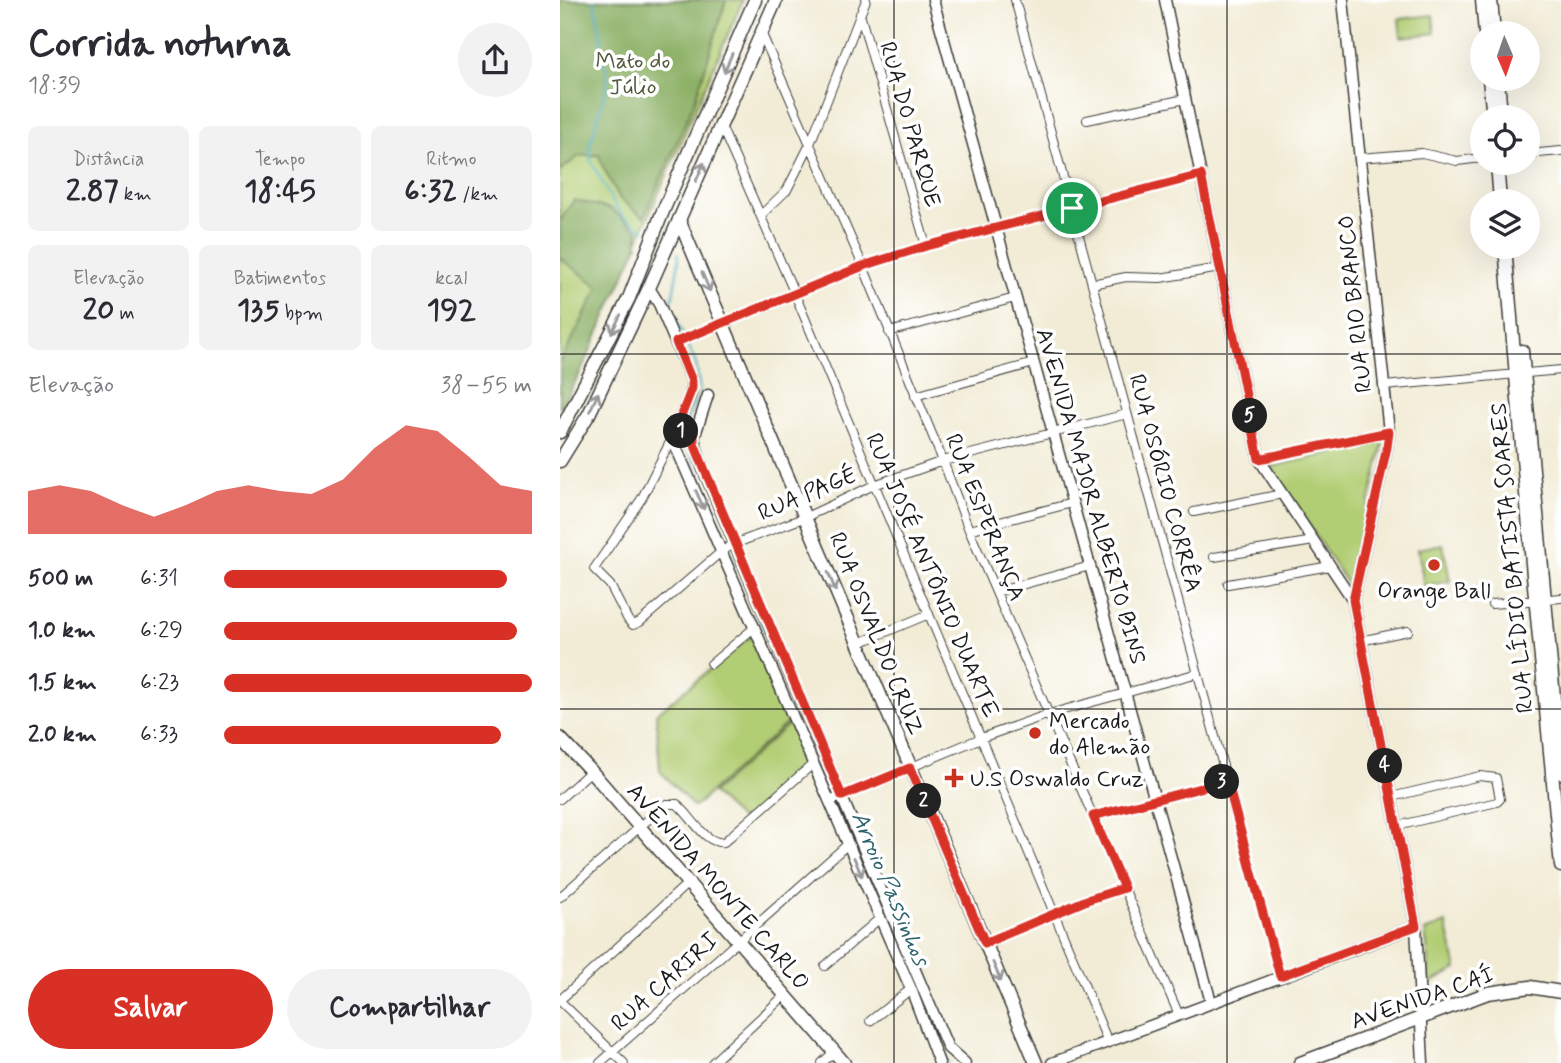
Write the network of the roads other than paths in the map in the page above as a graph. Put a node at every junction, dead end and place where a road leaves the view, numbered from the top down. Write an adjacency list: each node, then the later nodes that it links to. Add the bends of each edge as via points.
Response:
1 (755, 0): 24 (main road, one-way to 24)
2 (776, 0): 13 (main road)
3 (866, 0): 10 (street)
4 (933, 0): 27 (street, AVENIDA MAJOR ALBERTO BINS)
5 (1015, 0): 23 (street, RUA OSÓRIO CORRÊA)
6 (1165, 0): 14 (street)
7 (1343, 0): 20 (street, RUA RIO BRANCO)
8 (1482, 0): 11 (main road)
9 (1491, 0): 12 (main road)
10 (860, 14): 17 (street); 28 (street, RUA DO PARQUE)
11 (1486, 21)
12 (1488, 21)
13 (761, 32): 16 (main road); 17 (street, RUA ESPERANÇA)
14 (1185, 99): 15 (street); 22 (street)
15 (1087, 120)
16 (720, 125): 25 (street, RUA JOSÉ ANTÔNIO DUARTE); 26 (main road, one-way to 16)
17 (810, 144): 25 (street, via 787,190); 31 (street, RUA ESPERANÇA)
18 (1561, 151): 19 (street)
19 (1540, 153)
20 (1360, 158): 21 (street, via 1422,153); 45 (street, RUA RIO BRANCO)
21 (1470, 159)
22 (1201, 175): 23 (street); 32 (street)
23 (1072, 208): 27 (street); 34 (street, RUA OSÓRIO CORRÊA)
24 (663, 211): 26 (main road); 37 (main road)
25 (761, 215): 36 (street, RUA JOSÉ ANTÔNIO DUARTE)
26 (679, 220): 35 (main road); 39 (main road, RUA OSVALDO CRUZ, one-way to 39)
27 (996, 228): 28 (street); 38 (street, AVENIDA MAJOR ALBERTO BINS)
28 (926, 246): 31 (street)
29 (1508, 259): 33 (main road, RUA LÍDIO BATISTA SOARES)
30 (1512, 259): 33 (main road, RUA LÍDIO BATISTA SOARES)
31 (863, 266): 36 (street); 40 (street, RUA ESPERANÇA)
32 (1220, 268): 34 (street); 53 (street)
33 (1511, 274): 44 (main road, RUA LÍDIO BATISTA SOARES)
34 (1092, 284): 48 (street, RUA OSÓRIO CORRÊA)
35 (649, 288): 37 (main road); 41 (street); 54 (main road, one-way to 35, via 589,414)
36 (794, 292): 39 (street); 56 (street, RUA JOSÉ ANTÔNIO DUARTE)
37 (629, 298): 49 (main road, one-way to 49)
38 (1016, 298): 40 (street); 42 (street, AVENIDA MAJOR ALBERTO BINS)
39 (723, 323): 41 (street); 60 (main road, RUA OSVALDO CRUZ)
40 (889, 332): 47 (street, RUA ESPERANÇA)
41 (679, 341): 50 (street, via 692,381)
42 (1034, 363): 47 (street); 52 (street, AVENIDA MAJOR ALBERTO BINS)
43 (1561, 370): 44 (street)
44 (1520, 374): 45 (street); 71 (main road, RUA LÍDIO BATISTA SOARES)
45 (1384, 386): 51 (street, RUA RIO BRANCO)
46 (708, 395): 50 (street)
47 (915, 396): 55 (street, RUA ESPERANÇA)
48 (1127, 414): 52 (street, RUA PAGÉ); 80 (street, RUA OSÓRIO CORRÊA)
49 (560, 432)
50 (682, 432): 63 (street, via 694,443); 64 (street, one-way to 64); 64 (street, RUA PAGÉ, via 594,569 610,585 633,625)
51 (1389, 432): 53 (street); 72 (street, RUA RIO BRANCO)
52 (1053, 433): 55 (street, RUA PAGÉ); 58 (street, AVENIDA MAJOR ALBERTO BINS)
53 (1259, 459): 57 (street)
54 (560, 461)
55 (943, 461): 56 (street, RUA PAGÉ); 61 (street, RUA ESPERANÇA)
56 (874, 485): 60 (street, RUA PAGÉ); 74 (street, RUA JOSÉ ANTÔNIO DUARTE)
57 (1282, 494): 59 (street); 62 (street)
58 (1072, 503): 61 (street); 66 (street, AVENIDA MAJOR ALBERTO BINS)
59 (1194, 512)
60 (806, 517): 63 (street, RUA PAGÉ); 78 (main road, RUA OSVALDO CRUZ, one-way to 78)
61 (969, 530): 69 (street, RUA ESPERANÇA)
62 (1314, 541): 65 (street); 67 (street)
63 (734, 544): 64 (street, RUA PAGÉ); 92 (street)
64 (722, 551): 75 (street)
65 (1214, 557)
66 (1090, 566): 69 (street); 81 (street, AVENIDA MAJOR ALBERTO BINS)
67 (1330, 566): 68 (street); 72 (street)
68 (1228, 584)
69 (996, 592): 82 (street, RUA ESPERANÇA)
70 (1561, 598): 71 (street)
71 (1540, 599): 73 (street); 83 (main road, RUA LÍDIO BATISTA SOARES)
72 (1353, 600): 77 (street)
73 (1492, 604)
74 (929, 614): 78 (street); 85 (street, RUA JOSÉ ANTÔNIO DUARTE)
75 (755, 627): 79 (street); 86 (street)
76 (1408, 631): 77 (street)
77 (1360, 641): 91 (street)
78 (857, 644): 87 (main road, RUA OSVALDO CRUZ)
79 (711, 664)
80 (1198, 673): 81 (street); 90 (street, RUA OSÓRIO CORRÊA)
81 (1125, 693): 82 (street); 94 (street, AVENIDA MAJOR ALBERTO BINS)
82 (1049, 714): 85 (street); 95 (street, RUA ESPERANÇA)
83 (1552, 730): 89 (main road, RUA LÍDIO BATISTA SOARES); 96 (main road, RUA LÍDIO BATISTA SOARES)
84 (560, 738): 88 (main road, AVENIDA MONTE CARLO)
85 (981, 738): 87 (street); 104 (street, RUA JOSÉ ANTÔNIO DUARTE)
86 (814, 763): 92 (street); 98 (street, via 724,842 709,838 682,808 671,803)
87 (910, 768): 92 (street); 108 (main road, RUA OSVALDO CRUZ)
88 (591, 771): 93 (street); 98 (main road, AVENIDA MONTE CARLO)
89 (1561, 773)
90 (1227, 781): 94 (street); 110 (street, RUA OSÓRIO CORRÊA)
91 (1391, 797): 97 (street); 97 (street, via 1480,776 1496,778 1499,801)
92 (836, 798): 99 (street); 128 (street, via 948,1048)
93 (560, 799)
94 (1155, 800): 95 (street); 115 (street, AVENIDA MAJOR ALBERTO BINS)
95 (1093, 816): 102 (street, RUA ESPERANÇA)
96 (1559, 825): 100 (main road, RUA LÍDIO BATISTA SOARES)
97 (1397, 826): 106 (street)
98 (640, 827): 101 (main road, AVENIDA MONTE CARLO); 103 (street)
99 (848, 844): 105 (street, one-way to 105); 107 (street, RUA CARIRI)
100 (1561, 866)
101 (688, 884): 107 (main road, AVENIDA MONTE CARLO); 114 (street)
102 (1124, 888): 104 (street); 116 (street, RUA ESPERANÇA)
103 (560, 897)
104 (1055, 914): 108 (street); 119 (street, RUA JOSÉ ANTÔNIO DUARTE)
105 (880, 918): 109 (street); 111 (street)
106 (1416, 926): 110 (street); 117 (street)
107 (738, 940): 113 (main road, AVENIDA MONTE CARLO); 120 (street, RUA CARIRI)
108 (985, 943): 129 (main road, RUA OSVALDO CRUZ, one-way to 129)
109 (825, 966)
110 (1280, 976): 115 (street)
111 (911, 989): 118 (street); 127 (street)
112 (1561, 992): 117 (main road, AVENIDA CAÍ, via 1500,990)
113 (785, 995): 121 (main road, AVENIDA MONTE CARLO); 124 (street)
114 (560, 1001): 120 (street)
115 (1211, 1003): 116 (street)
116 (1179, 1015): 119 (street)
117 (1421, 1018): 131 (main road, AVENIDA CAÍ); 132 (street)
118 (870, 1021)
119 (1108, 1042): 130 (street)
120 (612, 1052): 122 (street, RUA CARIRI); 123 (street)
121 (834, 1052): 125 (street); 126 (main road, AVENIDA MONTE CARLO)
122 (600, 1063)
123 (624, 1063)
124 (712, 1063)
125 (822, 1063)
126 (844, 1063)
127 (939, 1063)
128 (965, 1063)
129 (1036, 1063)
130 (1052, 1063)
131 (1300, 1063)
132 (1423, 1063)

